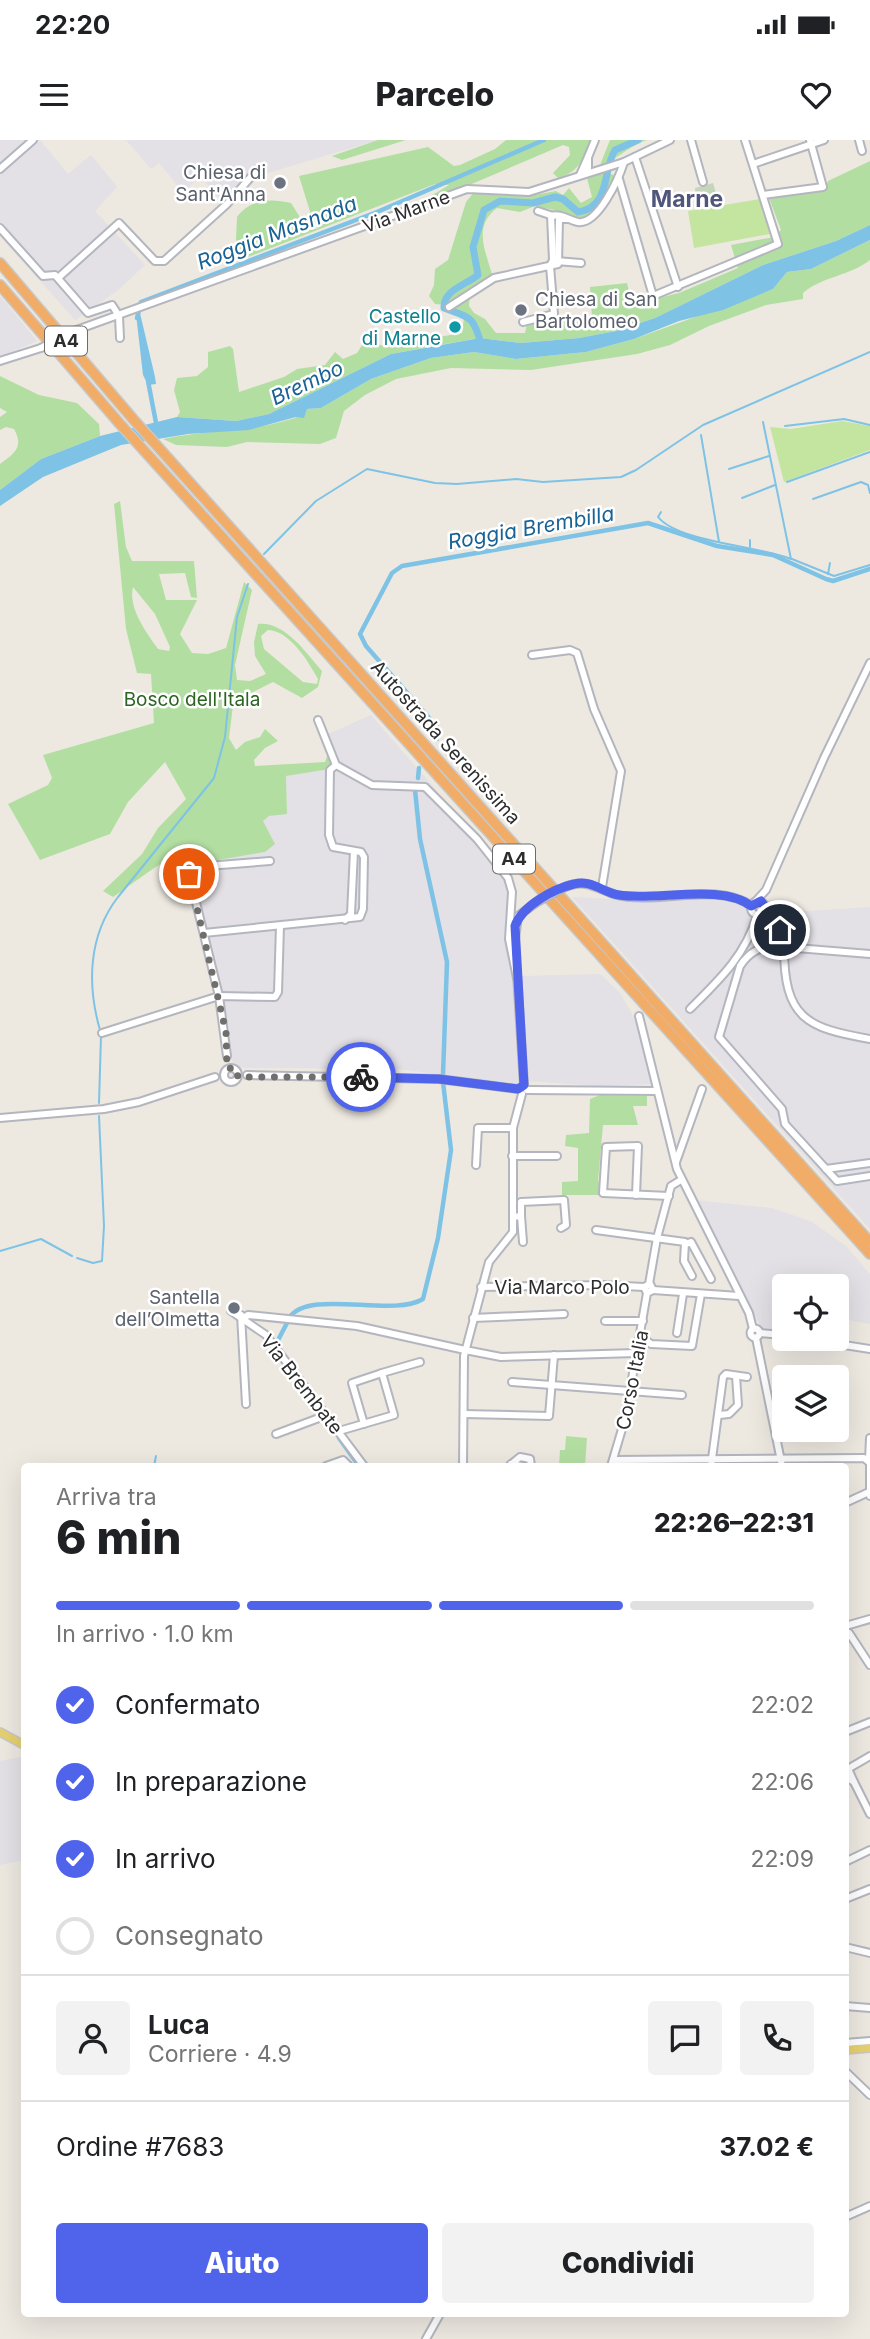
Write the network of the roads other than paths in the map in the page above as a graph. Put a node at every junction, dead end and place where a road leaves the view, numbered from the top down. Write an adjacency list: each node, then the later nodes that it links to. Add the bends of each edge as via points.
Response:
1 (33, 140): 14 (street)
2 (595, 140): 10 (street)
3 (670, 140): 11 (street)
4 (691, 140): 19 (street)
5 (745, 140): 13 (street)
6 (824, 140): 8 (street)
7 (859, 140): 9 (street)
8 (810, 142): 13 (street); 20 (street, via 823,187)
9 (862, 151)
10 (588, 157): 16 (street); 17 (street)
11 (635, 157): 12 (street); 31 (street)
12 (624, 162): 16 (street); 18 (street)
13 (753, 164): 20 (street)
14 (0, 169)
15 (257, 170): 29 (street, via 164,261 155,261 119,223)
16 (588, 171): 17 (street, Via Marne)
17 (580, 175): 33 (street, Via Marne, via 521,193 467,189)
18 (618, 179): 24 (street, via 586,221); 31 (street, via 653,296)
19 (703, 182)
20 (764, 195): 31 (street, via 778,244)
21 (538, 211): 22 (street)
22 (551, 216): 23 (street); 24 (street); 26 (street)
23 (559, 219): 24 (street); 26 (street)
24 (569, 219)
25 (0, 228): 29 (street, via 43,276)
26 (554, 262): 28 (street); 32 (street, via 494,278); 34 (street, via 554,314)
27 (0, 263): 86 (highway, Autostrada Serenissima / A4, via 133,419)
28 (581, 263)
29 (58, 278): 33 (street, via 88,313 112,305)
30 (0, 285): 88 (highway, Autostrada Serenissima / A4, via 120,424)
31 (678, 287)
32 (449, 307)
33 (119, 316): 35 (street); 36 (street, Via Marne, bridge)
34 (523, 322)
35 (120, 338)
36 (0, 361)
37 (532, 655): 43 (street, via 577,653 594,709 620,767)
38 (870, 663): 46 (street, via 766,890)
39 (318, 720): 40 (street)
40 (336, 765): 41 (street, via 330,770 330,842 338,849); 56 (street, via 372,785 419,784 432,791 503,871 511,889 509,939)
41 (354, 851): 47 (street, via 364,857); 48 (street)
42 (270, 861): 53 (street, via 195,867 189,874)
43 (603, 872): 44 (street); 45 (street)
44 (592, 884): 45 (street); 56 (street, bridge, via 565,887 518,916)
45 (602, 887): 46 (street, via 620,895 734,897)
46 (754, 904): 49 (street, via 763,902); 50 (street)
47 (363, 909): 48 (street); 51 (street, via 357,919)
48 (352, 910): 51 (street)
49 (766, 910): 50 (street); 54 (street, via 780,930)
50 (757, 916): 58 (street, via 750,940 735,964)
51 (343, 920): 52 (street)
52 (280, 926): 53 (street); 57 (street, via 277,995)
53 (204, 933): 57 (street)
54 (783, 945): 55 (street); 61 (street, via 792,1000 806,1019 817,1028); 75 (street, via 746,956 719,1037 782,1109 785,1125)
55 (870, 954)
56 (517, 978): 65 (street)
57 (219, 996): 60 (street); 62 (street)
58 (690, 1009)
59 (639, 1016): 63 (street)
60 (102, 1033)
61 (870, 1039)
62 (231, 1073): 65 (street, via 439,1079); 68 (street, via 104,1109)
63 (655, 1080): 66 (street); 67 (street)
64 (702, 1089): 74 (street, Corso Italia)
65 (523, 1090): 66 (street); 69 (street)
66 (648, 1091): 67 (street)
67 (656, 1091): 74 (street)
68 (0, 1118)
69 (513, 1128): 70 (street); 73 (street, via 478,1128)
70 (512, 1156): 71 (street); 81 (street)
71 (558, 1156)
72 (870, 1164): 75 (street)
73 (476, 1165)
74 (676, 1166): 77 (street); 78 (street, Corso Italia)
75 (826, 1169): 76 (street, via 837,1181)
76 (870, 1176)
77 (683, 1182): 78 (street); 95 (street)
78 (671, 1186): 80 (street, Corso Italia)
79 (636, 1195): 79 (street, via 603,1193 607,1147 638,1146); 80 (street)
80 (669, 1196): 84 (street, Corso Italia)
81 (517, 1217): 82 (street, via 521,1202 564,1200 566,1225); 85 (street); 91 (street)
82 (561, 1228)
83 (596, 1230): 84 (street)
84 (657, 1238): 87 (street); 92 (street, Corso Italia)
85 (523, 1242)
86 (870, 1242)
87 (686, 1244): 89 (street, via 684,1261); 90 (street, via 691,1242)
88 (870, 1254)
89 (692, 1276)
90 (711, 1279)
91 (481, 1287): 92 (street, Via Marco Polo); 99 (street)
92 (648, 1288): 93 (street, Via Marco Polo); 101 (street, Corso Italia)
93 (683, 1294): 94 (street, Via Marco Polo); 102 (street)
94 (701, 1294): 95 (street, Via Marco Polo); 105 (street, via 692,1346 651,1345)
95 (739, 1296): 103 (street)
96 (231, 1311): 98 (street, Via Brembate)
97 (564, 1314): 99 (street)
98 (243, 1317): 108 (street, via 357,1326); 119 (street); 121 (street, Via Brembate, via 279,1350)
99 (473, 1318): 108 (street)
100 (605, 1321): 101 (street)
101 (643, 1321): 105 (street, Corso Italia)
102 (677, 1333)
103 (756, 1333): 104 (street); 127 (street)
104 (772, 1334)
105 (640, 1336): 109 (street, Corso Italia)
106 (849, 1346): 107 (street)
107 (870, 1349)
108 (465, 1350): 110 (street, via 501,1357); 120 (street)
109 (636, 1353): 110 (street); 117 (street, Corso Italia)
110 (554, 1355): 116 (street)
111 (420, 1362): 112 (street)
112 (382, 1373): 123 (street, via 394,1415); 123 (street, via 352,1382)
113 (736, 1376): 114 (street); 122 (street, via 738,1405 729,1414); 122 (street, via 723,1377)
114 (747, 1377)
115 (512, 1382): 116 (street)
116 (552, 1385): 117 (street); 120 (street, via 551,1411 546,1417)
117 (629, 1393): 118 (street); 133 (street, Corso Italia)
118 (682, 1395)
119 (246, 1404)
120 (464, 1414): 130 (street)
121 (327, 1415): 124 (street, Via Brembate); 125 (street)
122 (719, 1415): 134 (street)
123 (364, 1424): 124 (street)
124 (339, 1431): 129 (street, Via Brembate)
125 (276, 1434)
126 (870, 1438): 128 (street)
127 (780, 1458): 128 (street); 134 (street); 135 (street)
128 (869, 1461): 136 (street)
129 (362, 1463)
130 (463, 1463)
131 (512, 1463): 132 (street, via 520,1457)
132 (531, 1463)
133 (613, 1463): 134 (street)
134 (712, 1463)
135 (781, 1463)
136 (870, 1494): 137 (street)
137 (849, 1502)
138 (870, 1619): 139 (street)
139 (849, 1628)
140 (849, 1632): 141 (street)
141 (870, 1665)
142 (870, 1722): 143 (street)
143 (849, 1730)
144 (0, 1732): 145 (main road)
145 (21, 1743)
146 (870, 1756): 147 (street)
147 (849, 1768)
148 (849, 1774): 150 (street)
149 (849, 1778): 150 (street)
150 (855, 1782): 151 (street)
151 (870, 1814)
152 (870, 1850): 153 (street)
153 (849, 1859)
154 (870, 1889): 155 (street)
155 (849, 1897)
156 (849, 1948): 157 (street)
157 (870, 1953)
158 (849, 2006): 159 (street)
159 (870, 2008)
160 (870, 2041): 161 (street)
161 (849, 2043)
162 (870, 2048): 163 (main road)
163 (849, 2050)
164 (849, 2075): 165 (street)
165 (870, 2095)
166 (870, 2206): 167 (street)
167 (849, 2215)
168 (438, 2317): 169 (street)
169 (426, 2339)

